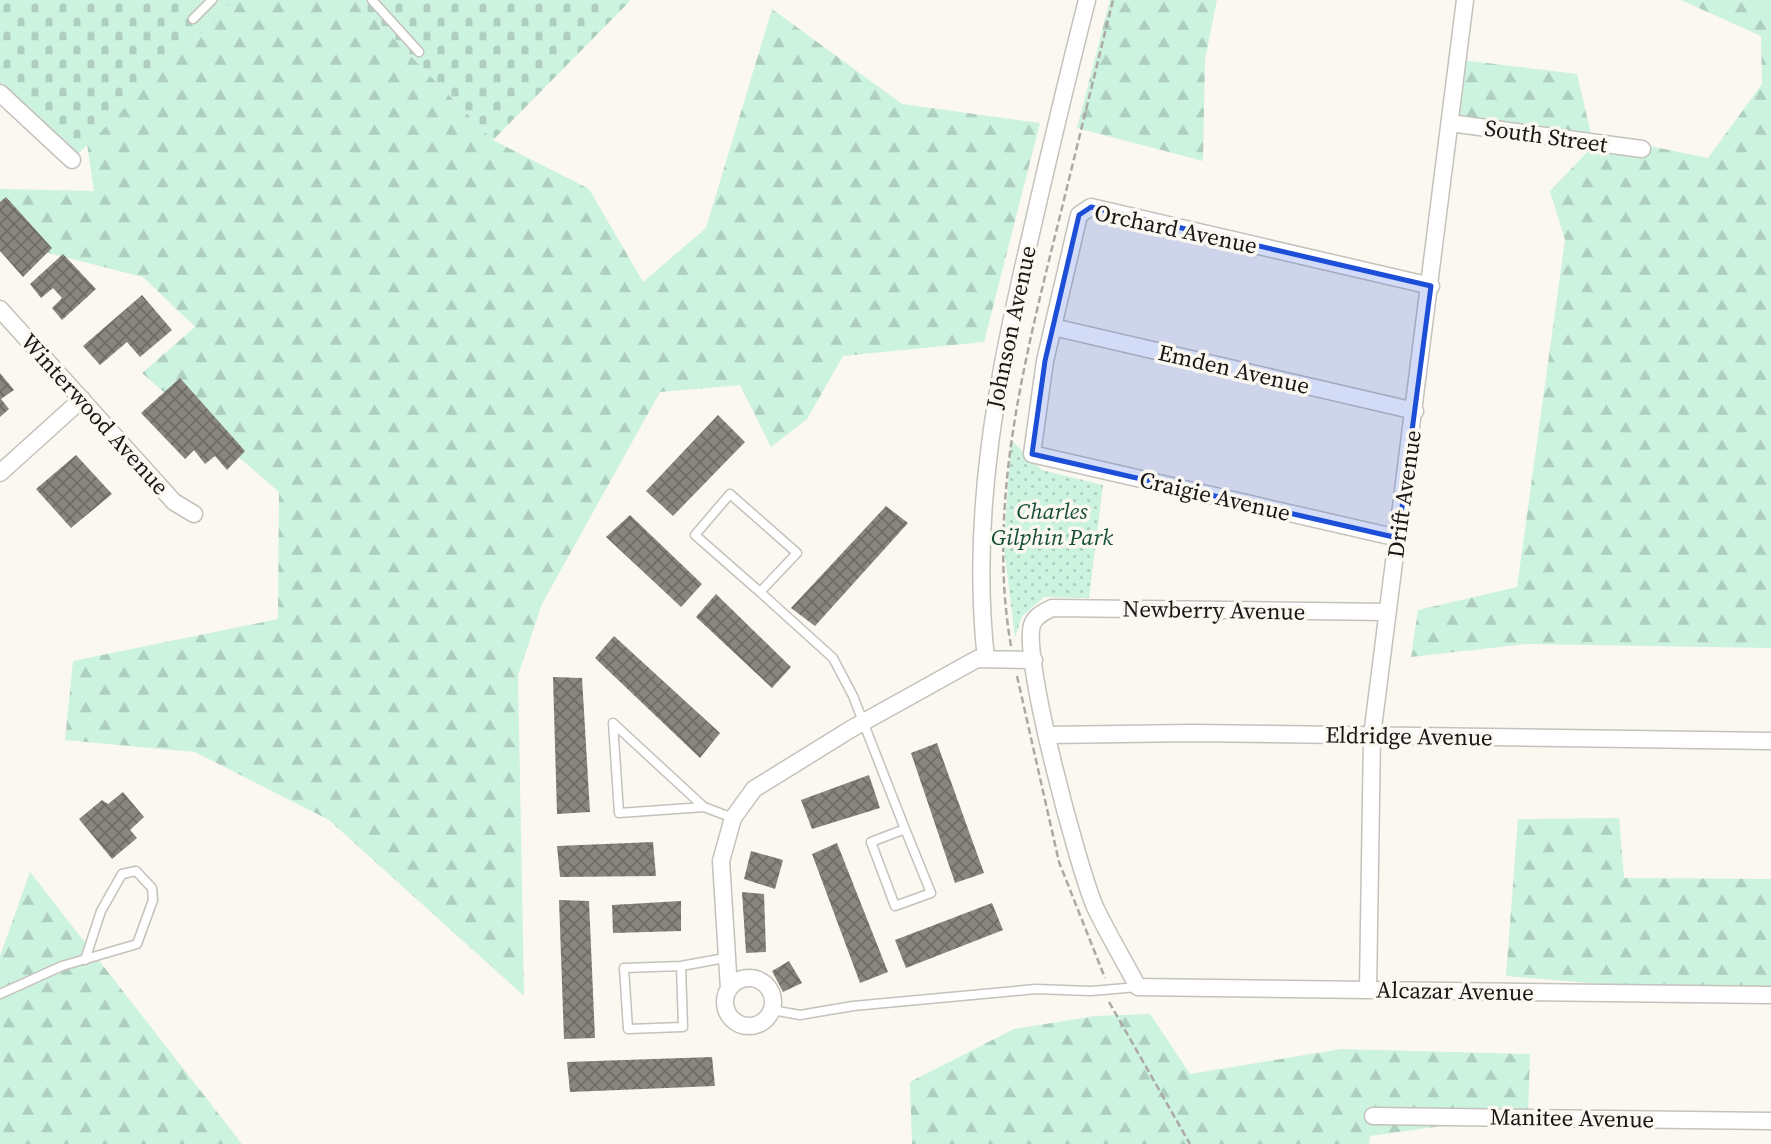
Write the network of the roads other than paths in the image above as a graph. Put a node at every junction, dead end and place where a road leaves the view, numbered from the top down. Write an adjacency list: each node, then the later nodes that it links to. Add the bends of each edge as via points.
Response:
1 (212, 0): 5 (lane)
2 (372, 0): 6 (lane)
3 (1087, 0): 22 (street, Johnson Avenue, via 1007,334 990,427 981,577)
4 (1465, 0): 8 (street, Drift Avenue)
5 (192, 19)
6 (419, 52)
7 (0, 93): 10 (street)
8 (1450, 123): 9 (street, South Street); 11 (street, Drift Avenue)
9 (1642, 149)
10 (72, 160)
11 (1431, 286): 13 (street, Orchard Avenue, via 1091,207 1079,215); 15 (street, Drift Avenue)
12 (0, 309): 14 (street, Winterwood Avenue)
13 (1053, 327): 15 (street, Emden Avenue); 16 (street, Orchard Avenue)
14 (82, 398): 17 (street); 18 (street, Winterwood Avenue, via 174,502)
15 (1415, 411): 19 (street, Drift Avenue)
16 (1032, 454): 19 (street, Craigie Avenue)
17 (0, 473)
18 (194, 514)
19 (1398, 538): 21 (street, Drift Avenue)
20 (760, 592): 20 (lane, via 695,535 730,494 797,553); 24 (lane, via 833,658)
21 (1388, 612): 23 (street, Newberry Avenue, via 1052,608 1032,625); 26 (street, Drift Avenue)
22 (986, 659): 23 (street); 24 (street, via 977,659)
23 (1034, 660): 25 (street)
24 (864, 722): 29 (street, via 767,778); 30 (lane)
25 (1047, 735): 26 (street, Eldridge Avenue); 34 (street, via 1095,906)
26 (1372, 736): 27 (street, Eldridge Avenue); 36 (street, Drift Avenue)
27 (1771, 741)
28 (704, 807): 28 (lane, via 654,760 613,723 619,813); 29 (lane)
29 (733, 818): 31 (street, via 721,861)
30 (905, 829): 30 (lane, via 930,893 895,906 871,842)
31 (725, 958): 33 (lane); 35 (street)
32 (85, 960): 32 (lane, via 136,944 153,900 152,888 136,871 122,874 101,911); 37 (lane)
33 (681, 966): 33 (lane, via 683,1027 628,1029 624,968)
34 (1138, 987): 36 (street, Alcazar Avenue); 39 (lane, via 1036,989 800,1015)
35 (729, 989): 39 (street, via 740,979 760,980 773,995); 39 (street, via 724,996 726,1010 738,1025 757,1026)
36 (1367, 990): 38 (street, Alcazar Avenue)
37 (0, 995)
38 (1771, 995)
39 (772, 1010)
40 (1373, 1116): 41 (street, Manitee Avenue)
41 (1771, 1121)

